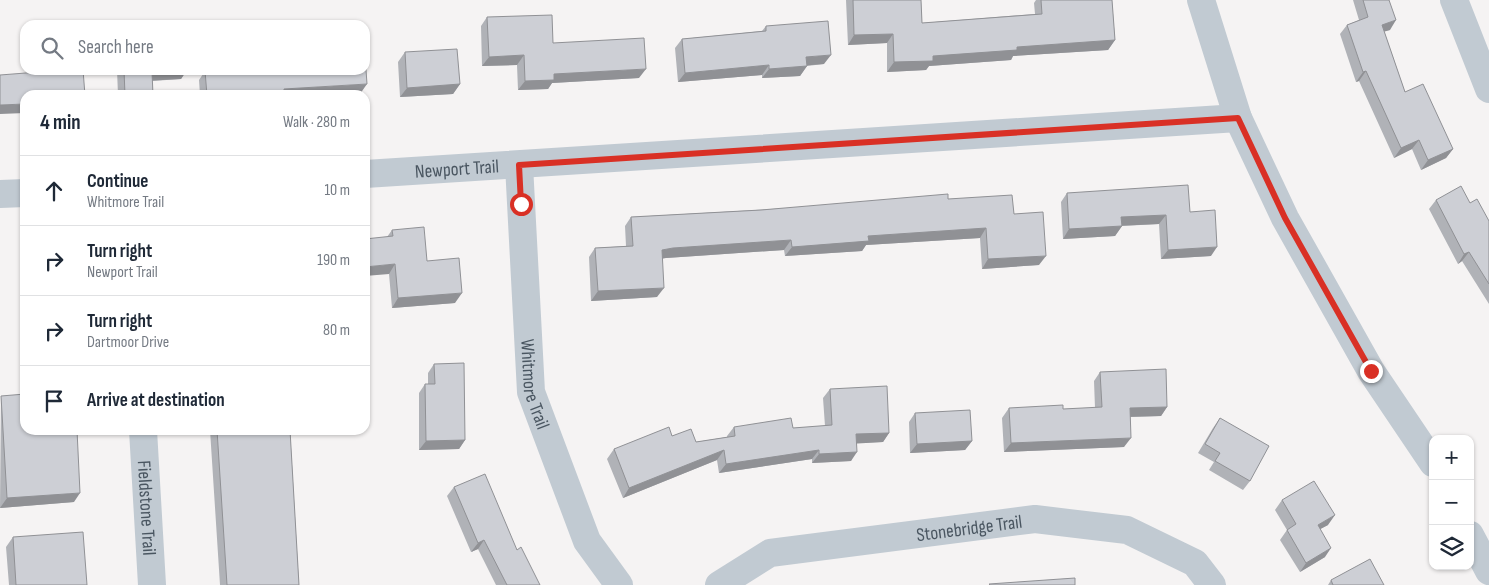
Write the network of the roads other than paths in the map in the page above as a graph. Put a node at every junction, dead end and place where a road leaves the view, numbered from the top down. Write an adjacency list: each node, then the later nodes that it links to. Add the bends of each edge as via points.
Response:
1 (1201, 0): 4 (street)
2 (1454, 0): 3 (street)
3 (1489, 89)
4 (1238, 118): 5 (street, Newport Trail); 10 (street, via 1285,218 1337,312 1371,371)
5 (519, 165): 6 (street, Newport Trail); 14 (street, Whitmore Trail, via 531,392 587,541)
6 (370, 174)
7 (20, 193): 8 (street)
8 (0, 194)
9 (143, 435): 13 (street, Fieldstone Trail)
10 (1429, 457)
11 (1474, 543): 12 (street)
12 (1489, 571)
13 (152, 585)
14 (619, 585)
15 (719, 585): 16 (street, Stonebridge Trail, via 770,553 1035,519 1127,530 1195,563)
16 (1212, 585)

